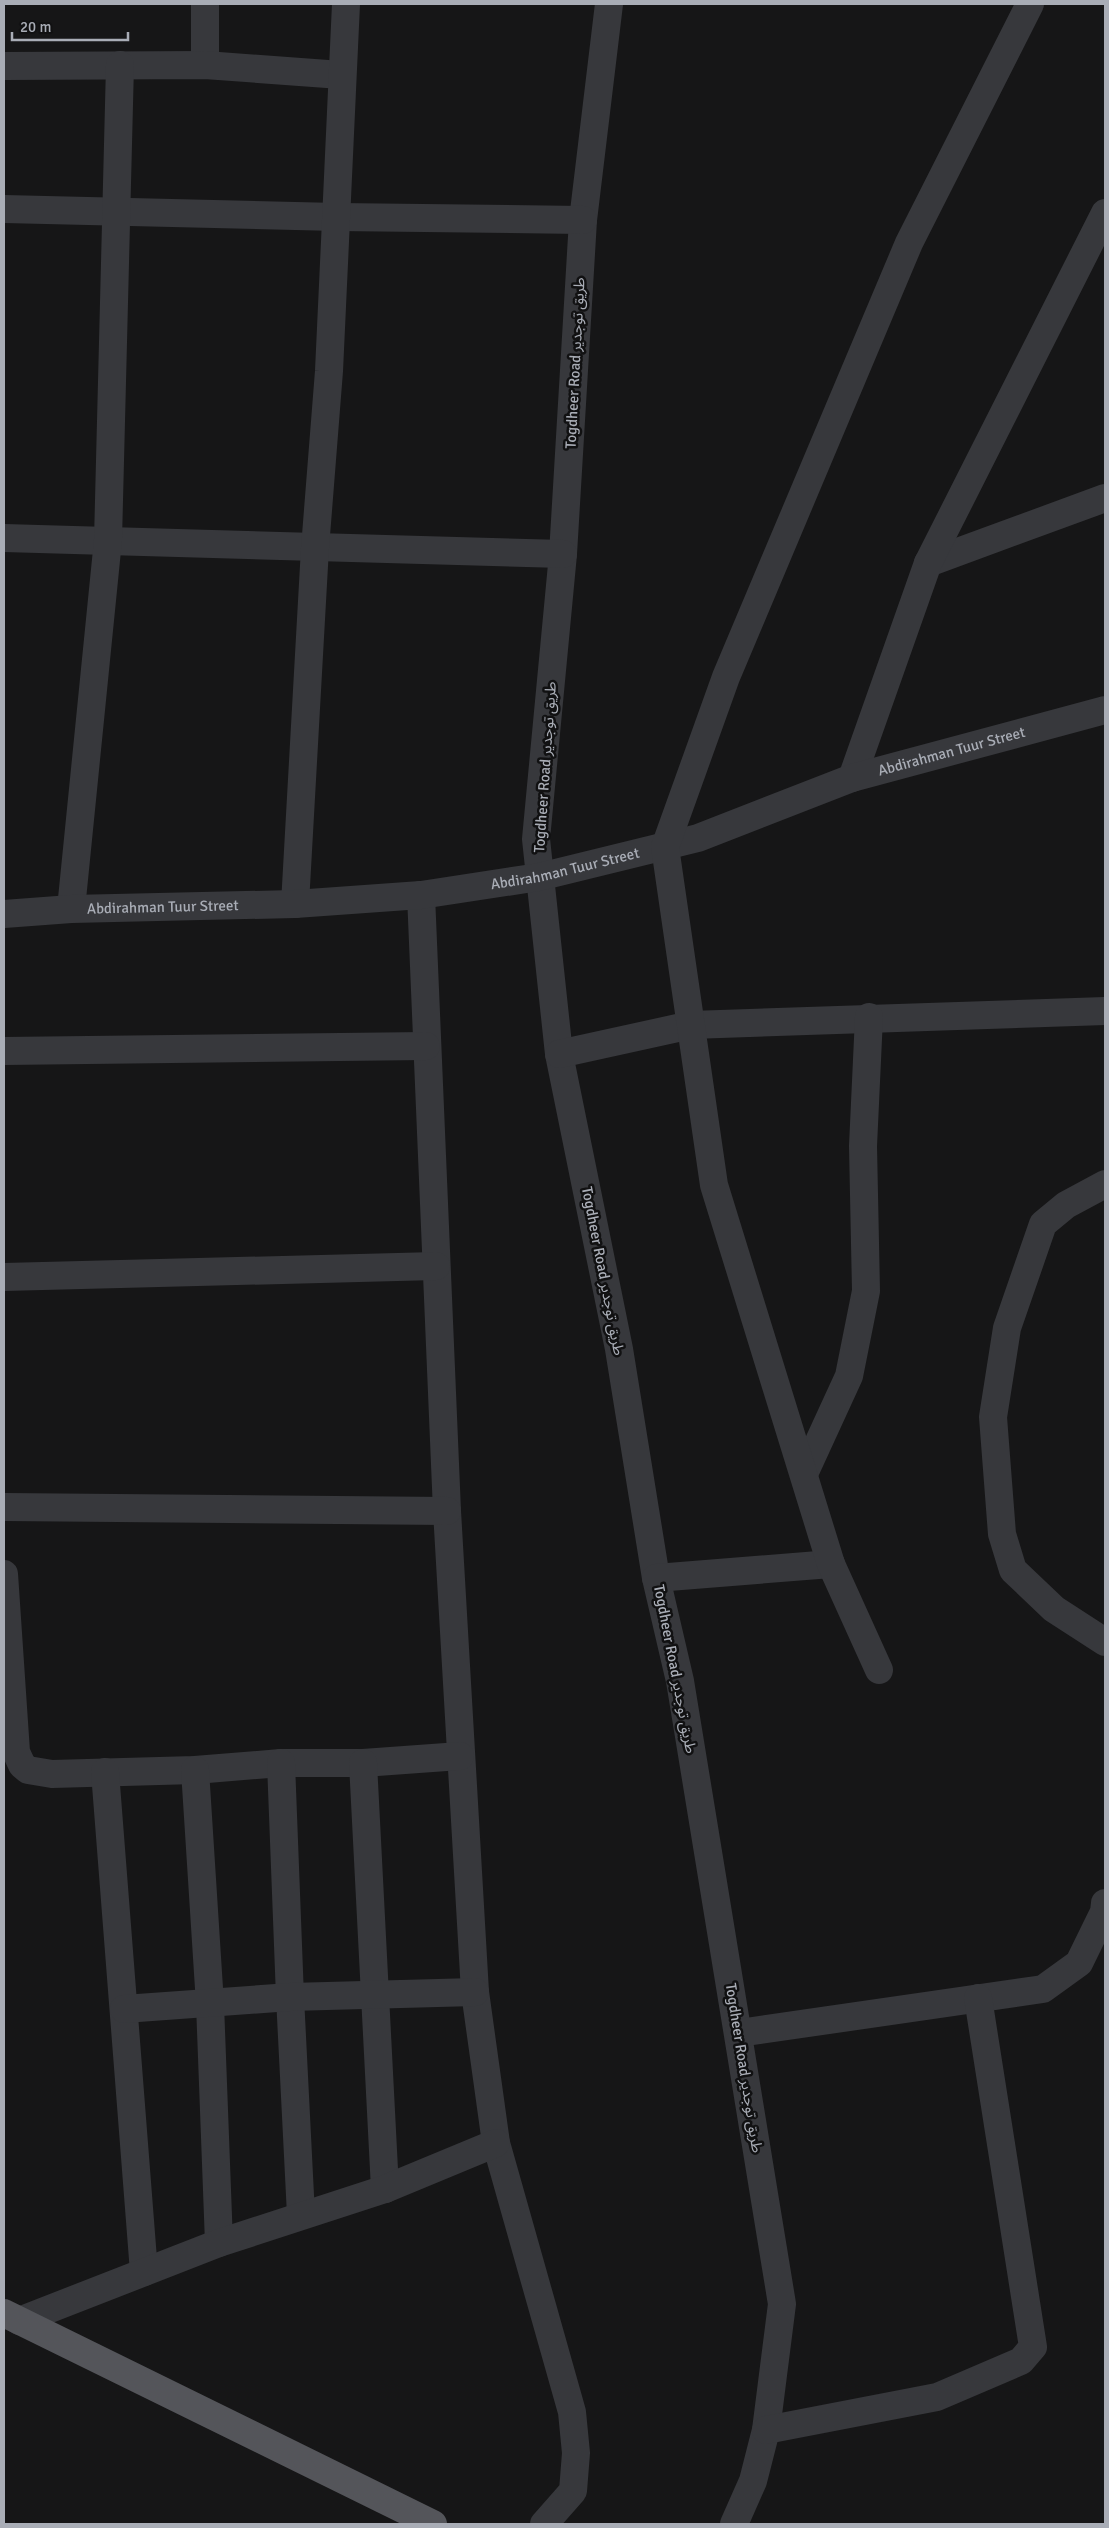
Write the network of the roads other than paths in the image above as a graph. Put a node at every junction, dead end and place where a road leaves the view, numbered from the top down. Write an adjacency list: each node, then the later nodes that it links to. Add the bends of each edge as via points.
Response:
1 (205, 4): 6 (street)
2 (346, 4): 8 (street)
3 (609, 4): 13 (street, Togdheer Road طريق توجدير)
4 (1030, 4): 22 (street, via 910,243 726,677)
5 (120, 65): 6 (street); 7 (street); 10 (street)
6 (204, 65): 8 (street)
7 (4, 66)
8 (341, 75): 12 (street)
9 (4, 209): 10 (street)
10 (117, 211): 12 (street); 16 (street)
11 (1105, 213): 19 (street)
12 (337, 217): 13 (street); 17 (street)
13 (583, 220): 18 (street, Togdheer Road طريق توجدير)
14 (1105, 498): 19 (street)
15 (4, 538): 16 (street)
16 (108, 540): 17 (street); 26 (street)
17 (315, 548): 18 (street); 25 (street)
18 (563, 554): 23 (street, Togdheer Road طريق توجدير, via 536,839)
19 (928, 563): 21 (street)
20 (1105, 710): 21 (street, Abdirahman Tuur Street)
21 (852, 778): 22 (street, Abdirahman Tuur Street, via 698,838)
22 (665, 847): 23 (street, Abdirahman Tuur Street); 30 (street)
23 (538, 877): 24 (street, Abdirahman Tuur Street); 33 (street, Togdheer Road طريق توجدير)
24 (421, 895): 25 (street, Abdirahman Tuur Street); 31 (street)
25 (295, 904): 26 (street, Abdirahman Tuur Street)
26 (71, 909): 27 (street, Abdirahman Tuur Street)
27 (4, 914)
28 (1105, 1010): 29 (street)
29 (869, 1017): 30 (street); 37 (street, via 862,1146 866,1291 849,1376)
30 (691, 1025): 33 (street); 37 (street, via 714,1185)
31 (426, 1046): 32 (street); 35 (street)
32 (4, 1051)
33 (559, 1054): 42 (street, Togdheer Road طريق توجدير, via 619,1349)
34 (1105, 1184): 43 (street, via 1066,1205 1043,1224 1008,1328 994,1417 1002,1534 1012,1570 1054,1609)
35 (436, 1266): 36 (street); 39 (street)
36 (4, 1277)
37 (804, 1474): 40 (street)
38 (4, 1507): 39 (street)
39 (447, 1511): 45 (street)
40 (831, 1564): 42 (street); 44 (street)
41 (4, 1574): 49 (street, via 16,1752 22,1765 28,1770 52,1774)
42 (656, 1578): 57 (street, Togdheer Road طريق توجدير, via 680,1681)
43 (1105, 1642)
44 (880, 1670)
45 (460, 1756): 47 (street); 51 (street)
46 (281, 1763): 47 (street); 48 (street); 53 (street)
47 (363, 1763): 52 (street)
48 (195, 1770): 49 (street); 55 (street)
49 (105, 1772): 56 (street)
50 (1105, 1903): 54 (street, via 1104,1912 1079,1963 1043,1989)
51 (475, 1992): 52 (street); 58 (street)
52 (374, 1996): 53 (street); 59 (street)
53 (290, 1997): 55 (street); 60 (street)
54 (978, 1998): 57 (street); 64 (street, via 1033,2347 1021,2361 937,2397)
55 (210, 2004): 56 (street); 61 (street)
56 (124, 2010): 62 (street)
57 (738, 2034): 64 (street, Togdheer Road طريق توجدير, via 782,2304)
58 (496, 2143): 59 (street); 66 (street, via 572,2412 576,2453 572,2491)
59 (385, 2189): 60 (street)
60 (301, 2215): 61 (street)
61 (219, 2243): 62 (street)
62 (144, 2272): 63 (street)
63 (12, 2317): 65 (main road)
64 (766, 2430): 67 (street, Togdheer Road طريق توجدير, via 753,2481)
65 (433, 2524)
66 (544, 2524)
67 (734, 2524)

